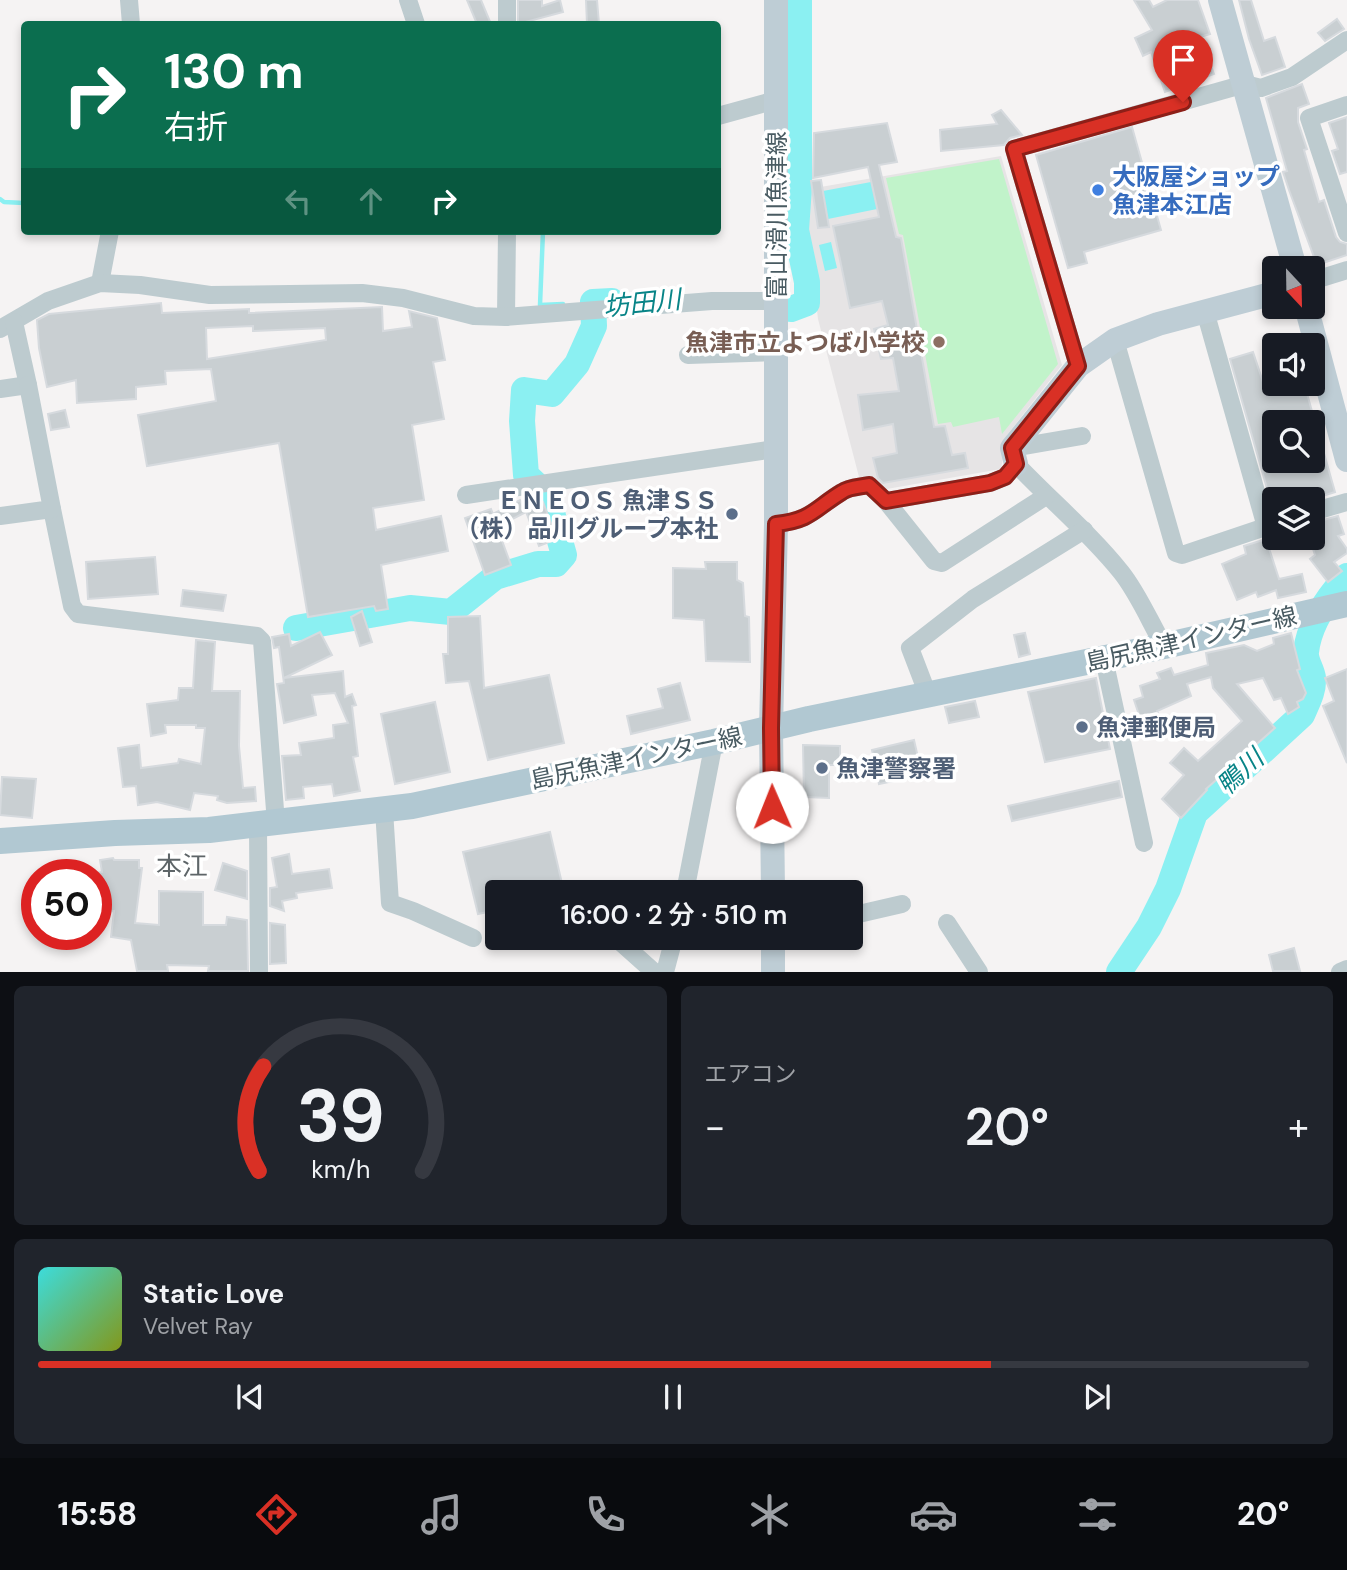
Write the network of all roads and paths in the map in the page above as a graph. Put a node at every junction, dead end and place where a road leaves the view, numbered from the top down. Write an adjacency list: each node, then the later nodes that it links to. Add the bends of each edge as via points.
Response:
1 (129, 0): 6 (street)
2 (408, 0): 7 (street)
3 (507, 0): 8 (street)
4 (776, 0): 11 (main road, 富山滑川魚津線)
5 (1220, 0): 10 (main road)
6 (131, 21)
7 (415, 21)
8 (507, 21)
9 (1347, 40): 10 (street, via 1292,77 1261,88)
10 (1245, 84): 17 (main road); 30 (street, via 1014,149)
11 (776, 100): 13 (street); 22 (main road, 富山滑川魚津線)
12 (1347, 105): 14 (street, via 1309,118)
13 (721, 115)
14 (1347, 233)
15 (109, 235): 20 (street)
16 (507, 235): 24 (street)
17 (1292, 256)
18 (1347, 270): 19 (street)
19 (1325, 277)
20 (100, 283): 24 (street, via 209,295 362,293 474,316); 26 (street, via 48,301)
21 (1262, 296): 23 (main road)
22 (776, 301): 24 (street, via 712,301); 28 (main road, 富山滑川魚津線)
23 (1205, 311): 27 (main road); 40 (street)
24 (506, 317)
25 (1310, 319): 33 (main road)
26 (7, 326): 31 (street)
27 (1115, 340): 30 (main road); 47 (street, via 1176,553 1182,555)
28 (776, 352): 29 (street); 35 (main road, 富山滑川魚津線)
29 (688, 355)
30 (1078, 366): 36 (main road)
31 (28, 385): 32 (street); 44 (street)
32 (0, 389)
33 (1343, 425): 37 (main road)
34 (1082, 436): 36 (street)
35 (775, 449): 38 (street); 46 (main road, 富山滑川魚津線)
36 (1014, 456): 39 (street); 41 (street, via 1005,477 990,483)
37 (1347, 460)
38 (466, 495)
39 (1046, 496): 41 (street, via 942,563 934,561); 48 (street)
40 (1262, 499)
41 (886, 501): 46 (street, via 869,485 844,490 798,522)
42 (1347, 502): 43 (street)
43 (1325, 508)
44 (52, 509): 45 (street); 56 (street, via 72,606 78,614 257,636 262,641)
45 (0, 516)
46 (776, 524): 53 (main road, 富山滑川魚津線)
47 (1262, 528)
48 (1084, 530): 50 (street, via 1123,574); 52 (street, via 973,599 910,648)
49 (1346, 604): 50 (main road, 島尻魚津インター線)
50 (1164, 646): 51 (main road, 島尻魚津インター線)
51 (1104, 659): 52 (main road, 島尻魚津インター線); 58 (street)
52 (928, 695): 53 (main road, 島尻魚津インター線)
53 (771, 728): 54 (main road, 島尻魚津インター線); 60 (main road, 富山滑川魚津線)
54 (714, 742): 55 (main road, 島尻魚津インター線); 59 (street)
55 (384, 810): 56 (main road, 島尻魚津インター線); 64 (street, via 390,903)
56 (267, 824): 57 (main road, 島尻魚津インター線); 69 (street)
57 (0, 841)
58 (1144, 844)
59 (687, 880)
60 (773, 880)
61 (902, 904): 62 (street)
62 (863, 913)
63 (947, 923): 73 (street)
64 (473, 938)
65 (630, 950): 70 (street)
66 (671, 950): 71 (street)
67 (773, 950): 72 (main road)
68 (1347, 969): 74 (street)
69 (259, 971)
70 (654, 971)
71 (665, 971)
72 (773, 971)
73 (979, 971)
74 (1340, 971)

